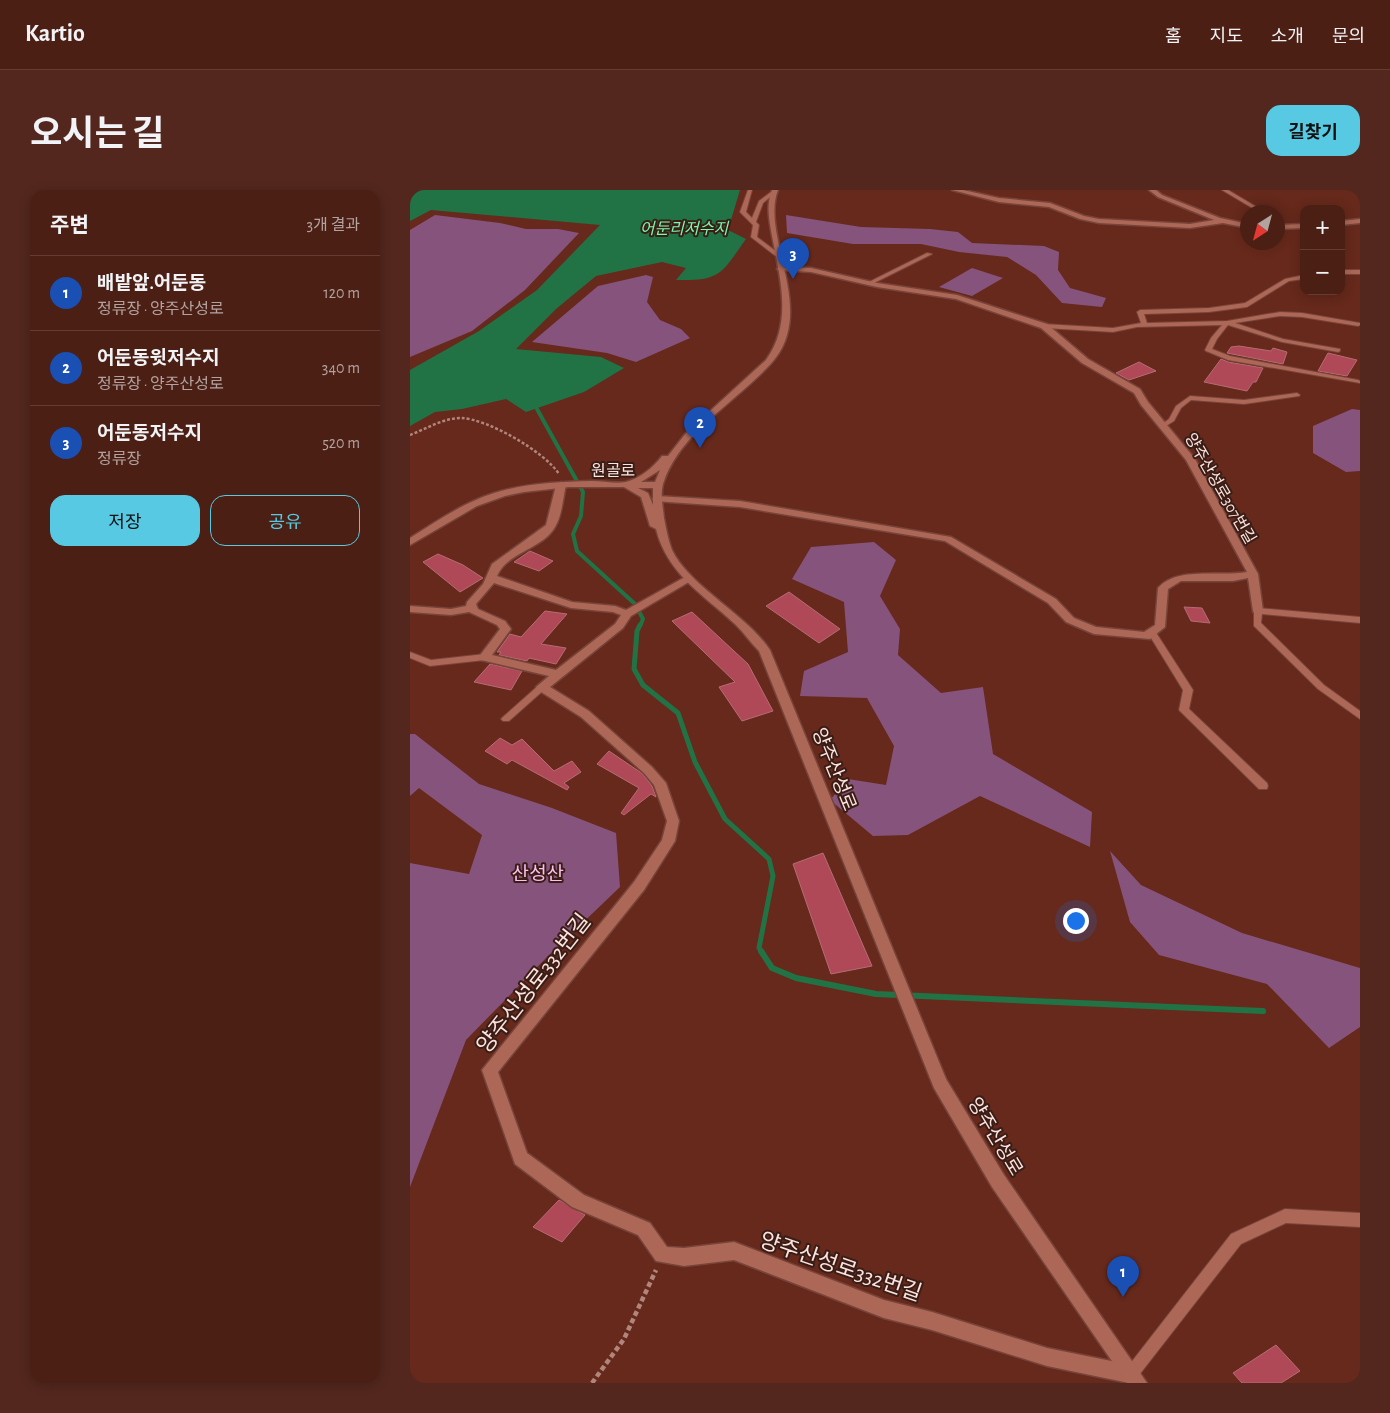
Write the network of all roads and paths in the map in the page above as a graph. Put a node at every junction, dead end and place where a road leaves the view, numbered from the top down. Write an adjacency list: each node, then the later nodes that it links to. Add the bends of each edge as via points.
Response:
1 (750, 190): 9 (lane, via 743,212)
2 (955, 190): 7 (street, via 999,200 1050,205 1099,221 1190,226)
3 (1152, 190): 7 (street, via 1189,209)
4 (1224, 190): 6 (lane)
5 (774, 191): 9 (lane, via 761,202); 15 (street, 양주산성로, via 770,206)
6 (1250, 205)
7 (1223, 221): 11 (street)
8 (1360, 221): 10 (street)
9 (753, 222): 15 (lane, via 756,225 754,237)
10 (1345, 222)
11 (1240, 224)
12 (1285, 226): 13 (street)
13 (1300, 226)
14 (930, 254): 20 (lane)
15 (778, 256): 16 (street, 양주산성로)
16 (781, 270): 20 (street, 양주산성로307번길, via 811,270); 30 (street, 양주산성로, via 786,315 778,351)
17 (1345, 271): 18 (lane)
18 (1360, 272)
19 (1300, 278): 23 (lane, via 1287,280 1247,305 1209,310 1140,312)
20 (870, 283): 24 (street, 양주산성로307번길, via 957,296)
21 (1227, 323): 22 (lane, via 1280,314); 23 (lane, 양주산성로307번길); 25 (lane, via 1277,340); 26 (lane, via 1208,350 1228,358)
22 (1358, 324)
23 (1145, 325): 24 (lane, 양주산성로307번길, via 1113,330)
24 (1044, 326): 28 (street, 양주산성로307번길, via 1084,361 1137,391)
25 (1338, 350)
26 (1358, 382)
27 (1297, 395): 28 (lane, via 1244,402 1190,398)
28 (1164, 425): 37 (street, 양주산성로307번길, via 1190,459)
29 (410, 435): 31 (path, via 437,422 468,419 543,456 558,471)
30 (683, 442): 32 (street, via 673,446 651,474); 33 (street, 양주산성로)
31 (565, 485): 32 (street, 원골로); 36 (street, 원골로, via 483,500); 38 (street, via 551,526 496,566)
32 (626, 485): 33 (street, 원골로); 35 (street, via 645,495 654,525)
33 (658, 485): 34 (street, 양주산성로)
34 (657, 498): 35 (street, 양주산성로); 45 (street, via 740,504 948,540 1052,601 1070,620 1094,630 1146,636)
35 (661, 530): 39 (street, 양주산성로, via 668,552)
36 (410, 542)
37 (1253, 574): 43 (street, 양주산성로307번길); 45 (street, via 1233,578 1179,578 1163,588 1160,627)
38 (491, 578): 40 (street, via 471,604); 42 (street, via 571,605)
39 (689, 579): 42 (street); 55 (street, 양주산성로, via 741,624 764,650 940,1083 998,1181)
40 (472, 608): 41 (street, via 451,612); 47 (street, via 502,623 506,629)
41 (410, 609)
42 (634, 610): 48 (street, via 619,626)
43 (1258, 611): 44 (lane); 50 (lane, via 1257,624 1321,687)
44 (1358, 623)
45 (1152, 633): 52 (lane, via 1188,690 1184,710)
46 (410, 655): 47 (lane, via 430,663)
47 (485, 657): 48 (street)
48 (558, 674): 49 (street)
49 (542, 687): 51 (lane); 54 (street, 양주산성로332번길, via 585,714 648,770 660,783 673,821 668,841 639,886 490,1070 521,1158 578,1201 644,1229)
50 (1360, 716)
51 (506, 720)
52 (1263, 786)
53 (1360, 1220): 55 (lane, via 1285,1216 1236,1238)
54 (662, 1255): 55 (street, 양주산성로332번길, via 684,1257 734,1251 884,1309 1047,1357); 56 (path, via 624,1339)
55 (1135, 1378)
56 (592, 1383)

